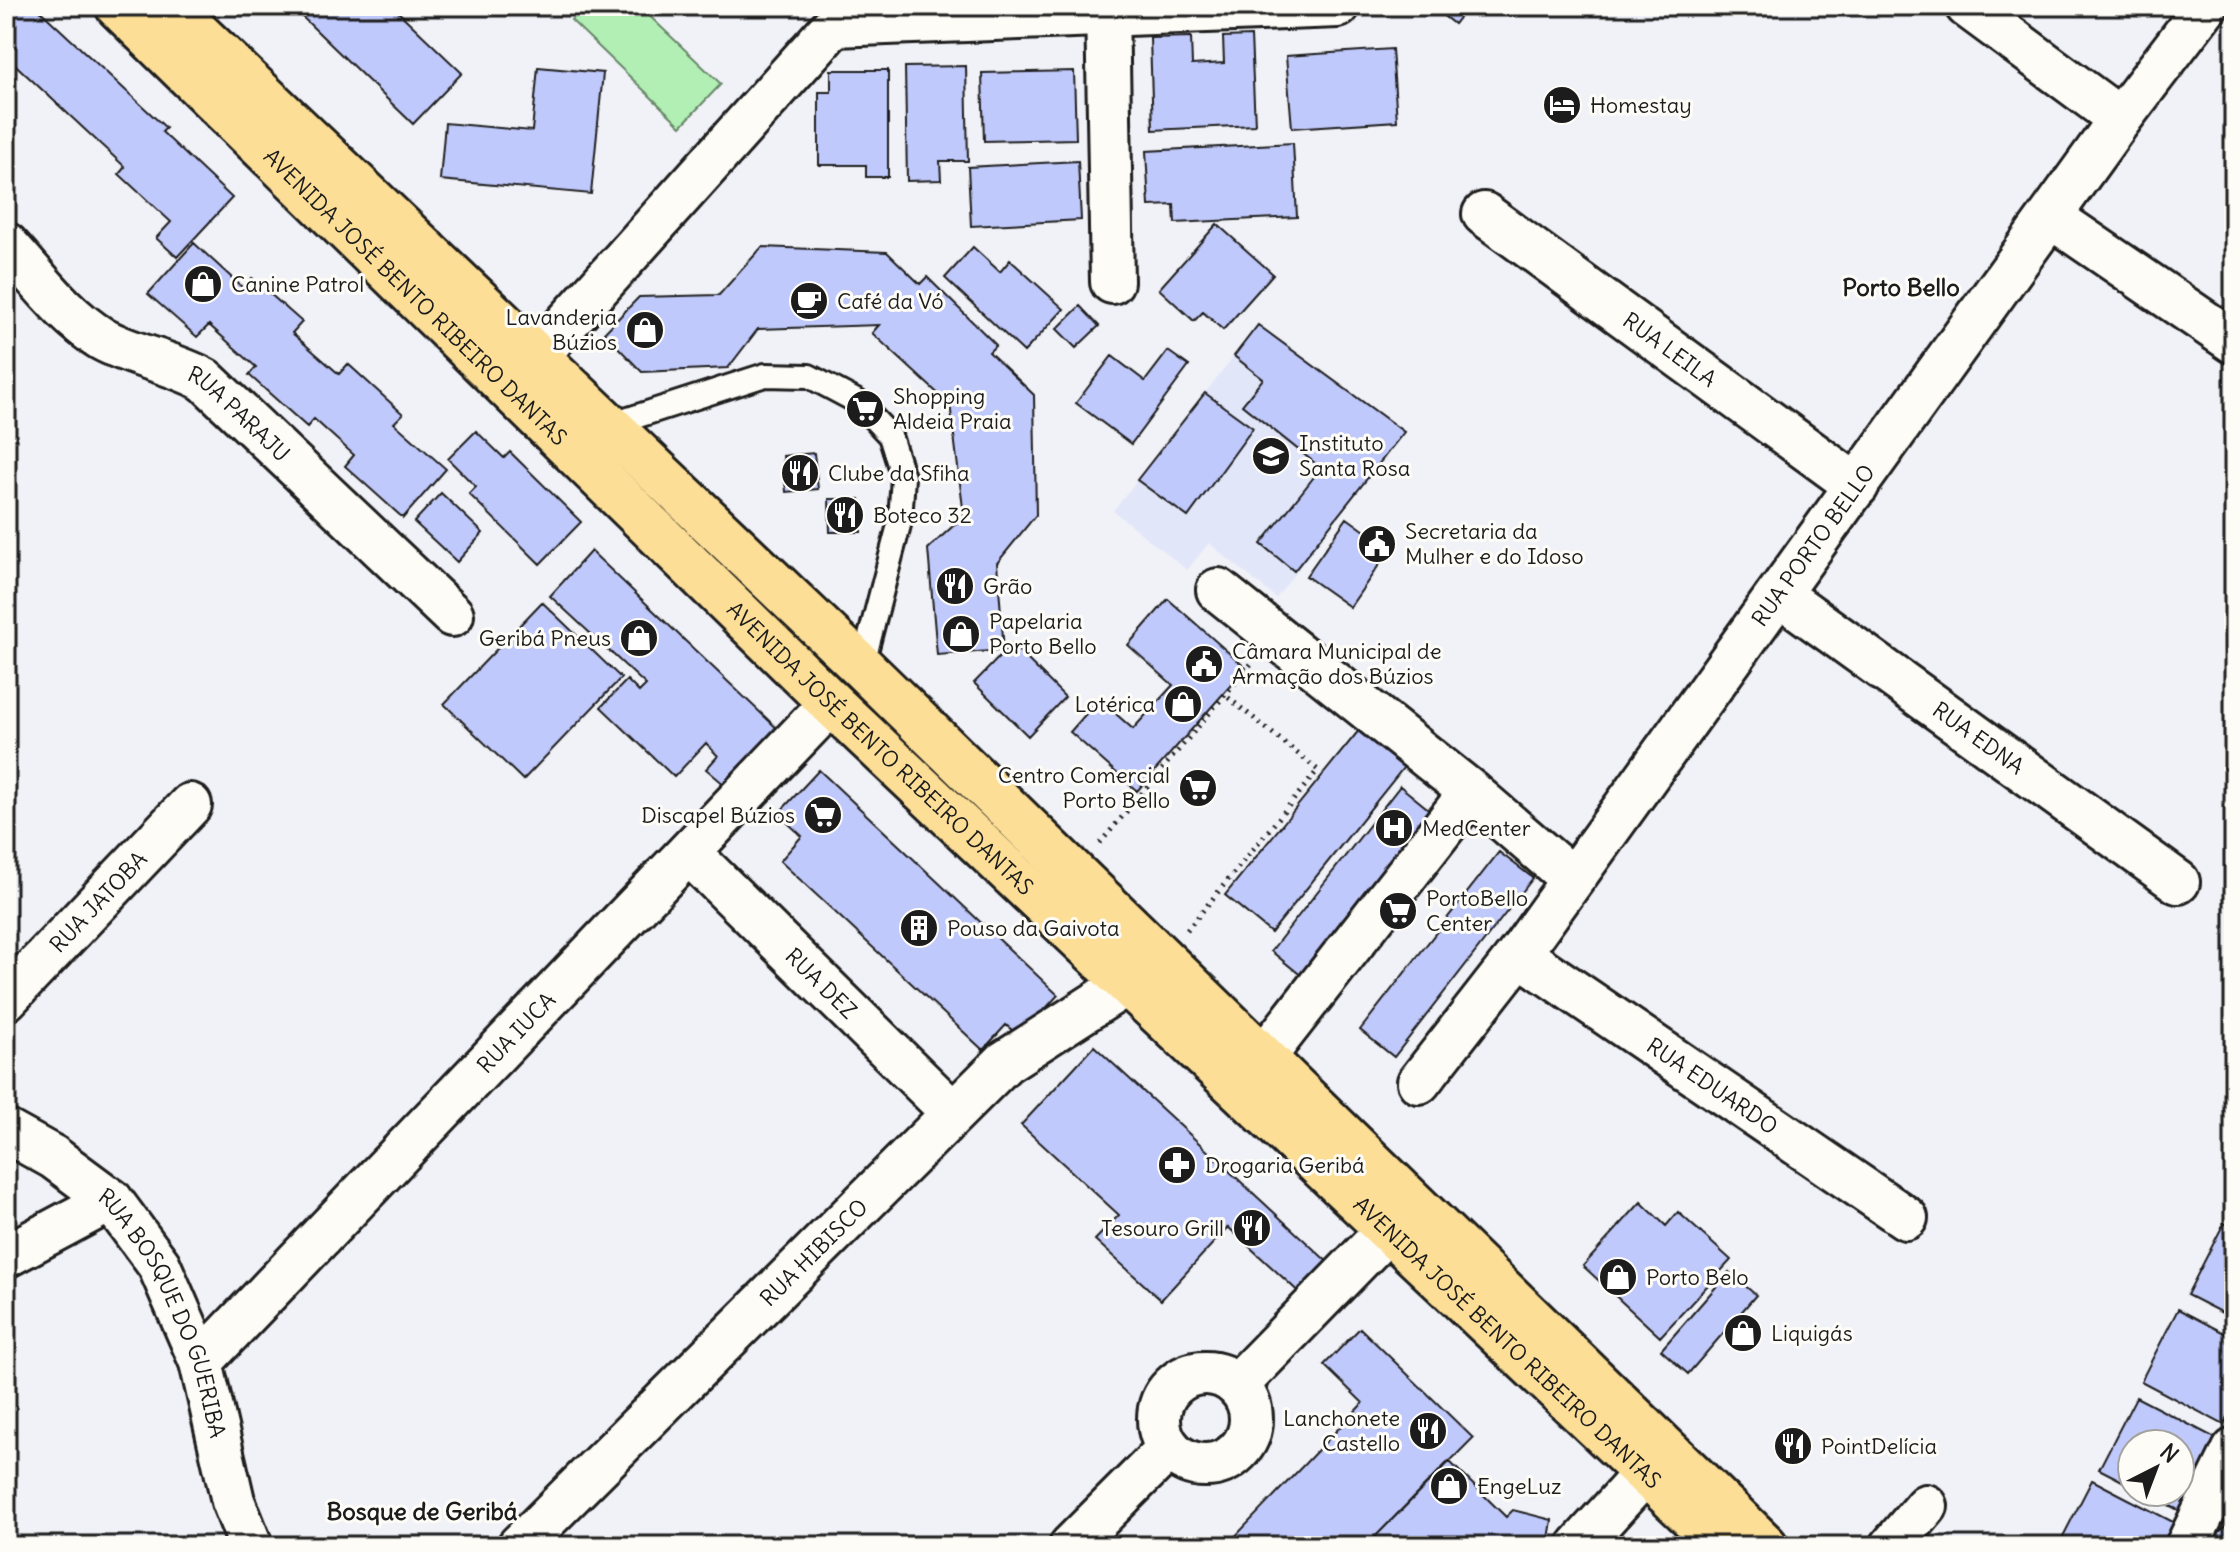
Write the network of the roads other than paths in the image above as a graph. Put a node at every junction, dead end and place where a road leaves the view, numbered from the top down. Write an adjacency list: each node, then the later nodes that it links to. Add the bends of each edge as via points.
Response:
1 (118, 6): 21 (main road, AVENIDA JOSÉ BENTO RIBEIRO DANTAS)
2 (169, 6): 14 (main road, AVENIDA JOSÉ BENTO RIBEIRO DANTAS)
3 (1338, 6): 6 (street)
4 (1967, 6): 8 (street)
5 (2206, 6): 8 (street, RUA PORTO BELLO)
6 (1107, 9): 7 (street); 12 (street)
7 (834, 16): 14 (street)
8 (2120, 119): 10 (street, RUA PORTO BELLO)
9 (1484, 214): 16 (street, RUA LEILA)
10 (2051, 217): 13 (street); 16 (street, RUA PORTO BELLO)
11 (6, 244): 19 (street, RUA PARAJU, via 71,315 104,340 177,364 205,380)
12 (1112, 282)
13 (2234, 342)
14 (537, 356): 15 (main road, AVENIDA JOSÉ BENTO RIBEIRO DANTAS)
15 (610, 425): 20 (main road, AVENIDA JOSÉ BENTO RIBEIRO DANTAS); 20 (lane, via 765,375 809,376 858,402 890,436 903,477 900,521)
16 (1857, 486): 18 (street, RUA PORTO BELLO)
17 (1218, 590): 22 (street)
18 (1779, 594): 25 (street, RUA PORTO BELLO); 26 (street, RUA EDNA)
19 (452, 615)
20 (862, 667): 30 (main road, AVENIDA JOSÉ BENTO RIBEIRO DANTAS)
21 (831, 703): 24 (street, RUA IUCA); 28 (main road, AVENIDA JOSÉ BENTO RIBEIRO DANTAS)
22 (1471, 792): 25 (street); 30 (street)
23 (190, 805): 29 (street, RUA JATOBA)
24 (690, 854): 32 (street, RUA DEZ); 38 (street, RUA IUCA)
25 (1571, 878): 27 (street, RUA PORTO BELLO)
26 (2178, 882)
27 (1519, 954): 31 (street, RUA PORTO BELLO); 35 (street, RUA EDUARDO)
28 (1128, 983): 32 (street, RUA HIBISCO, via 1032,1041); 36 (main road, AVENIDA JOSÉ BENTO RIBEIRO DANTAS)
29 (6, 999)
30 (1264, 1057): 49 (main road, AVENIDA JOSÉ BENTO RIBEIRO DANTAS)
31 (1419, 1082)
32 (953, 1113): 45 (street, RUA HIBISCO)
33 (6, 1131): 34 (street, RUA BOSQUE DO GUERIBA, via 53,1157)
34 (111, 1200): 37 (street); 38 (street, RUA BOSQUE DO GUERIBA, via 159,1265)
35 (1906, 1218)
36 (1387, 1231): 39 (street); 42 (main road, AVENIDA JOSÉ BENTO RIBEIRO DANTAS)
37 (6, 1256)
38 (201, 1362): 44 (street, RUA BOSQUE DO GUERIBA, via 233,1501)
39 (1238, 1384): 40 (street, via 1212,1372 1189,1374 1170,1386 1160,1407 1160,1430); 40 (street, via 1250,1402 1252,1424 1244,1445 1229,1460 1207,1465 1186,1461)
40 (1169, 1448): 46 (street)
41 (2234, 1450): 51 (street)
42 (1645, 1473): 47 (street); 48 (main road, AVENIDA JOSÉ BENTO RIBEIRO DANTAS)
43 (1926, 1506): 50 (street)
44 (251, 1546)
45 (519, 1546)
46 (1071, 1546)
47 (1579, 1546)
48 (1723, 1546)
49 (1765, 1546)
50 (1892, 1546)
51 (2187, 1546)

